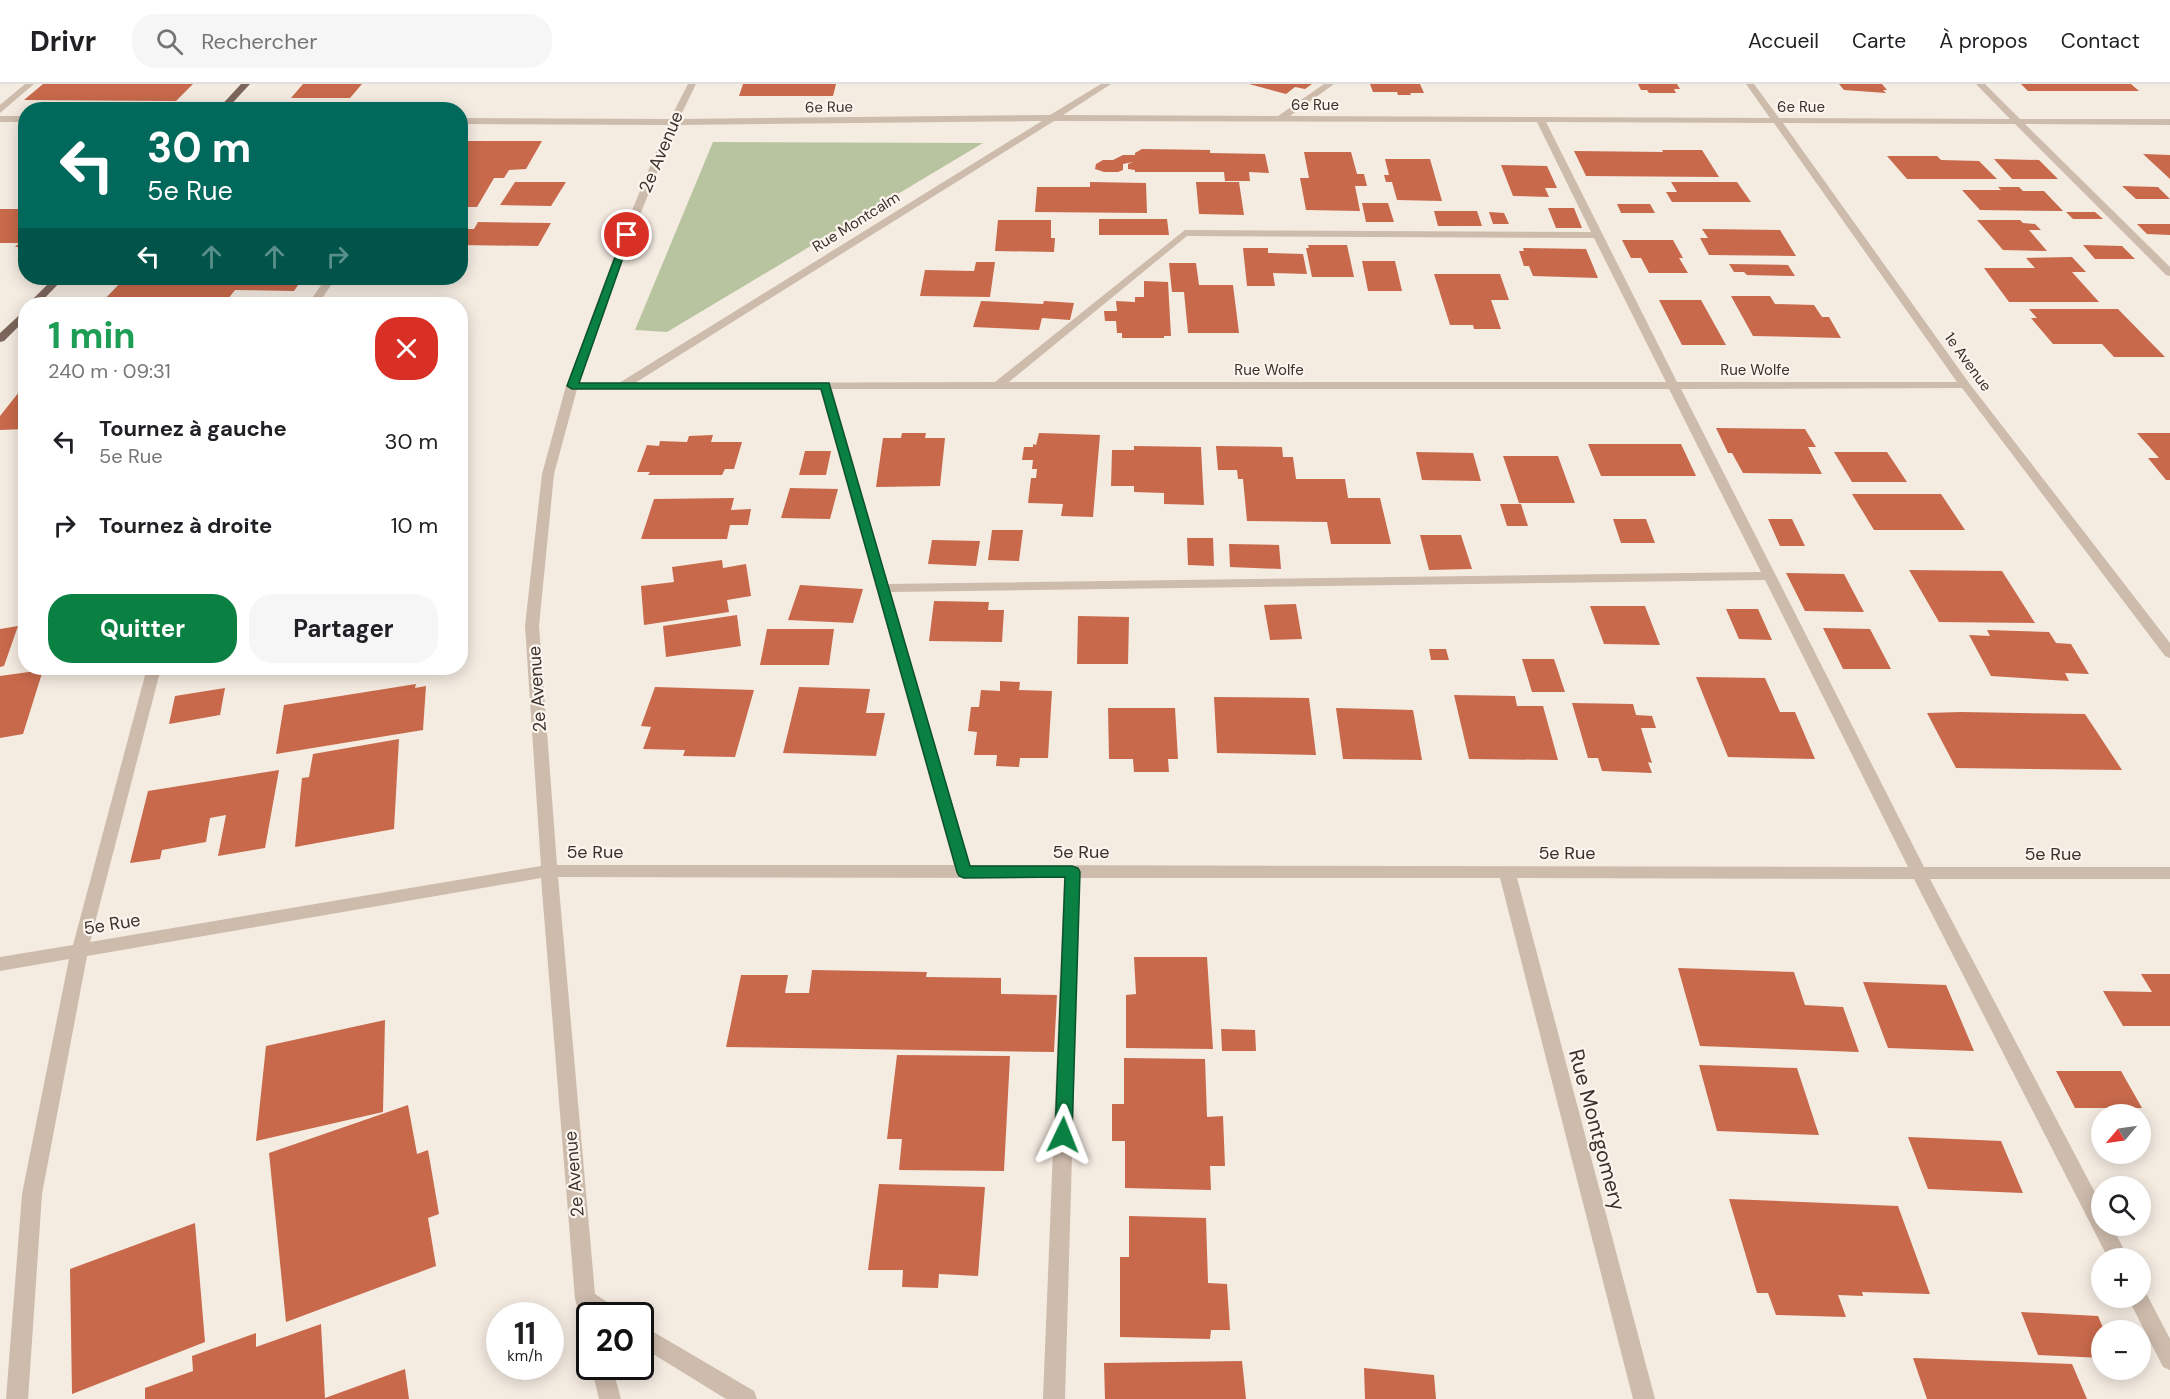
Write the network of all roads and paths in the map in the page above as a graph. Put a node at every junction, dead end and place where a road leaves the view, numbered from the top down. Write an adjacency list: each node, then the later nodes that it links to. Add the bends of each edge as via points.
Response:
1 (30, 84): 9 (street)
2 (246, 84): 8 (main road)
3 (692, 84): 18 (street, 2e Avenue)
4 (1107, 84): 10 (street, Rue Montcalm)
5 (1330, 84): 12 (street)
6 (1750, 84): 15 (street, 1e Avenue)
7 (1980, 84): 17 (street)
8 (229, 102)
9 (0, 110)
10 (1052, 118): 12 (street, 6e Rue); 18 (street, 6e Rue); 29 (street, Rue Montcalm)
11 (0, 119): 13 (street)
12 (1280, 119): 14 (street, 6e Rue)
13 (18, 120)
14 (1540, 120): 15 (street, 6e Rue); 20 (street)
15 (1778, 120): 17 (street, 6e Rue); 27 (street, 1e Avenue)
16 (468, 121): 18 (street, 6e Rue)
17 (2018, 121): 19 (street, 6e Rue); 21 (street)
18 (673, 122): 28 (street, 2e Avenue)
19 (2170, 122)
20 (1598, 235): 26 (street); 31 (street, via 1185,233)
21 (2170, 273)
22 (52, 285): 23 (main road)
23 (40, 297)
24 (18, 320): 25 (main road)
25 (0, 339)
26 (1672, 385): 27 (street, Rue Wolfe); 31 (street, Rue Wolfe); 32 (street)
27 (1965, 385): 34 (street, 1e Avenue)
28 (572, 386): 29 (street, Rue Wolfe); 36 (street, 2e Avenue, via 548,474 532,626)
29 (621, 386): 30 (street, Rue Wolfe)
30 (825, 386): 31 (street, Rue Wolfe); 33 (street)
31 (997, 386)
32 (1769, 576): 33 (street); 40 (street)
33 (884, 588): 37 (street)
34 (2170, 653)
35 (152, 675): 42 (street)
36 (549, 871): 37 (street, 5e Rue); 42 (street, 5e Rue); 45 (street, 2e Avenue)
37 (964, 872): 38 (street, 5e Rue)
38 (1072, 872): 39 (street, 5e Rue); 53 (street)
39 (1507, 873): 40 (street, 5e Rue); 54 (street, Rue Montgomery)
40 (1919, 873): 41 (street, 5e Rue); 44 (street)
41 (2170, 873)
42 (80, 949): 43 (street, 5e Rue); 50 (street, via 32,1194)
43 (0, 964)
44 (2113, 1248)
45 (586, 1302)
46 (2143, 1308): 48 (street)
47 (654, 1343): 52 (street)
48 (2170, 1360)
49 (605, 1380): 51 (street)
50 (17, 1399)
51 (610, 1399)
52 (746, 1399)
53 (1054, 1399)
54 (1644, 1399)

